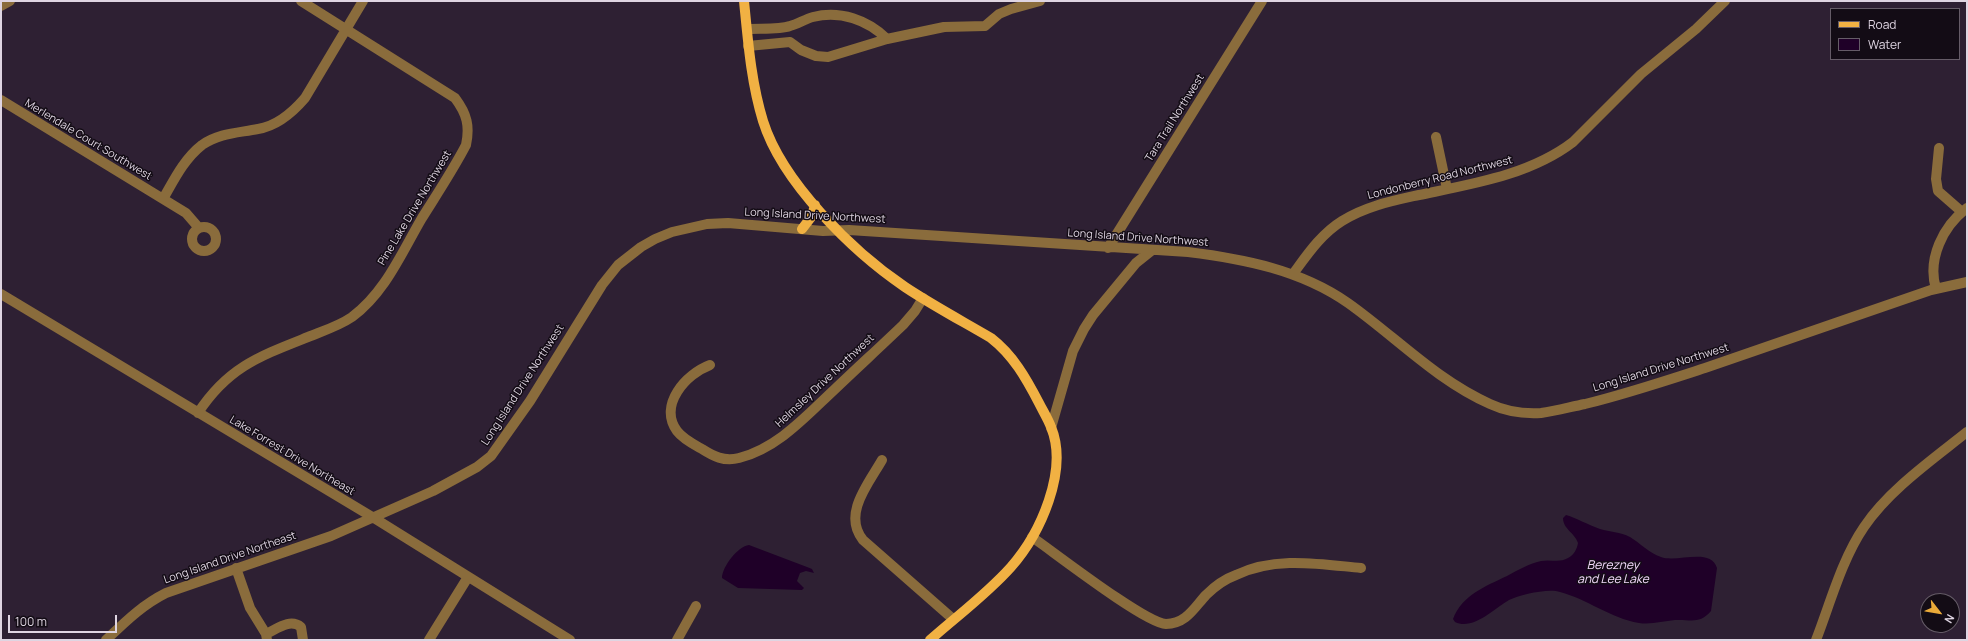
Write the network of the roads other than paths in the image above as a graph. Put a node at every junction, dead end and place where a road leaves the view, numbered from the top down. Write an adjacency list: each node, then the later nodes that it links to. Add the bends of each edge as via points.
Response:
1 (10, 1): 8 (street)
2 (301, 1): 10 (street, Pine Lake Drive Northwest)
3 (363, 1): 10 (street)
4 (744, 1): 11 (main road)
5 (1040, 1): 12 (street, via 999,14 985,26 944,27)
6 (1262, 1): 25 (street, Tara Trail Northwest)
7 (1724, 1): 18 (street, Londonberry Road Northwest, via 1696,29 1641,74 1562,150 1530,167)
8 (1, 6)
9 (790, 27): 11 (street); 12 (street, via 815,16 838,15 866,23); 13 (street)
10 (346, 29): 19 (street, via 297,108 269,126 226,134 204,144 185,162); 33 (street, Pine Lake Drive Northwest, via 455,98 463,108 467,120 466,145 384,283 367,304 336,326 264,354 243,366 217,387)
11 (747, 29): 14 (main road)
12 (887, 38): 13 (street, via 828,57 816,56)
13 (790, 42): 14 (street)
14 (748, 46): 20 (main road, via 762,121 772,146 793,179)
15 (1, 100): 19 (street, Merlendale Court Southwest)
16 (1436, 137): 18 (street)
17 (1939, 148): 21 (street, via 1936,173 1938,191)
18 (1447, 189): 27 (street, Londonberry Road Northwest, via 1359,211 1326,233)
19 (163, 199): 22 (street, Merlendale Court Southwest, via 186,213)
20 (814, 205): 23 (main road, via 812,216); 24 (main road)
21 (1965, 210): 29 (street, via 1957,215 1939,243 1934,262 1933,278)
22 (199, 228)
23 (802, 229): 24 (street, Long Island Drive Northwest); 37 (street, Long Island Drive Northwest, via 728,223 707,224 672,232 641,247 618,265 602,285 530,401 491,456 461,478)
24 (838, 230): 25 (street, Long Island Drive Northwest); 31 (main road, via 882,270)
25 (1108, 248): 26 (street, Long Island Drive Northwest)
26 (1151, 251): 27 (street, Long Island Drive Northwest, via 1223,256); 34 (street, via 1136,263 1084,329 1074,350)
27 (1293, 274): 29 (street, Long Island Drive Northwest, via 1321,286 1347,302 1454,386 1491,405 1506,410 1528,412 1558,410 1655,385)
28 (1967, 282): 29 (street, Long Island Drive Northwest)
29 (1936, 289)
30 (1, 294): 33 (street, Lake Forrest Drive Northeast)
31 (923, 298): 32 (street, Helmsley Drive Northwest, via 903,325 794,428 773,443 740,458 726,459 712,455 683,438 673,423 672,406 681,386 693,373); 34 (main road, via 991,338 1012,356)
32 (710, 365)
33 (198, 412): 37 (street, Lake Forrest Drive Northeast)
34 (1051, 428): 38 (main road, via 1056,453 1054,479)
35 (1967, 432): 51 (street, via 1882,504 1863,528 1846,563)
36 (882, 460): 43 (street, via 856,507 856,530 863,540)
37 (374, 518): 39 (street, Long Island Drive Northeast); 41 (street, Lake Forrest Drive Northeast)
38 (1032, 536): 40 (street, via 1144,616 1165,624 1176,623 1186,618 1220,584 1251,568 1284,563); 43 (main road, via 1011,567)
39 (236, 568): 44 (street, via 250,608); 45 (street, Long Island Drive Northeast, via 150,601)
40 (1361, 568)
41 (468, 577): 47 (street); 48 (street, Lake Forrest Drive Northeast)
42 (696, 606): 49 (street)
43 (953, 619): 50 (main road)
44 (267, 637): 46 (street, via 291,622 301,627)
45 (106, 640)
46 (303, 640)
47 (430, 640)
48 (569, 640)
49 (676, 640)
50 (930, 640)
51 (1816, 640)

